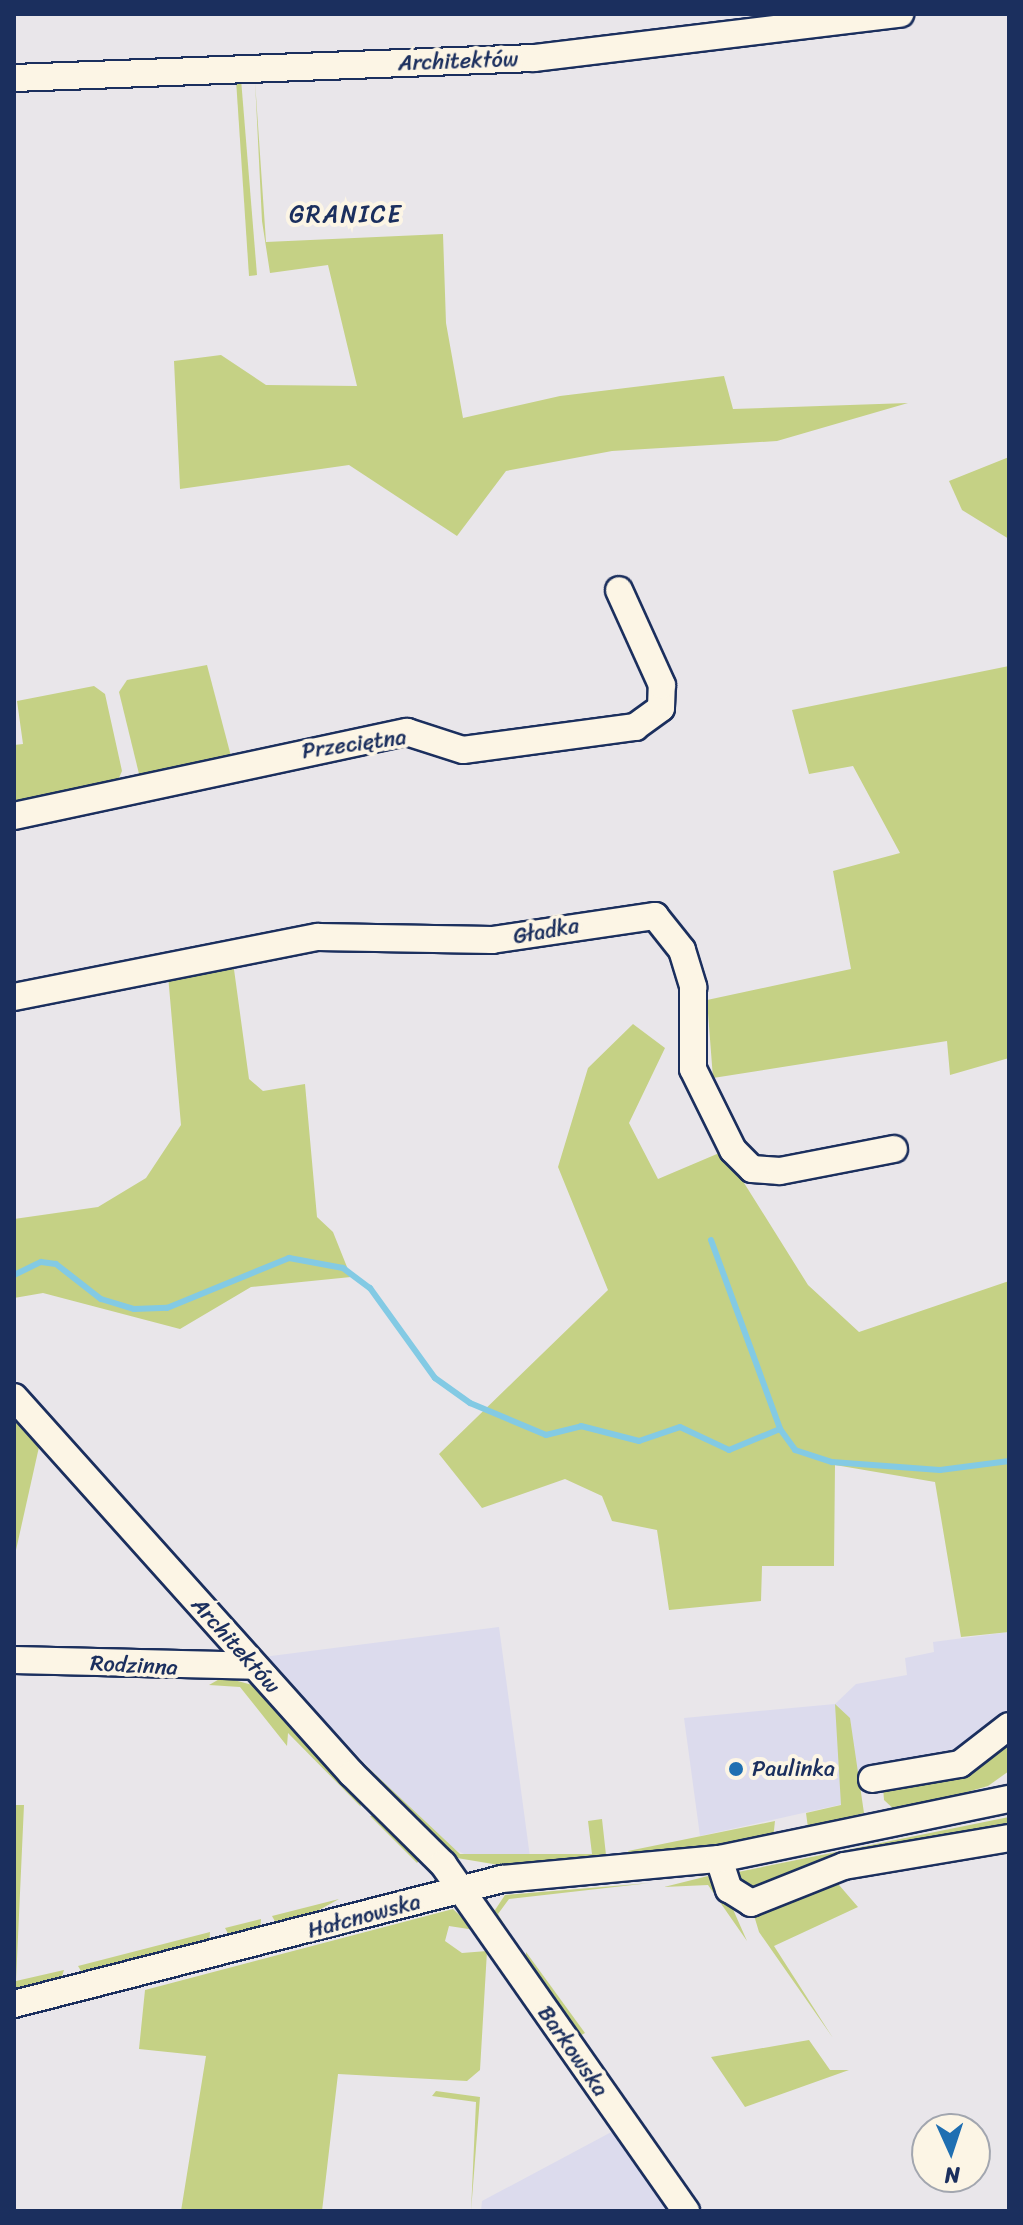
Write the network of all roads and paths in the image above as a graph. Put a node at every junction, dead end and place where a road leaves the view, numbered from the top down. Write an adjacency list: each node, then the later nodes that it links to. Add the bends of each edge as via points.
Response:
1 (900, 14): 2 (street, Architektów, via 534,58)
2 (14, 78)
3 (619, 590): 4 (street, Przeciętna, via 662,685 661,708 635,727 463,750 407,732)
4 (14, 816)
5 (14, 997): 6 (street, Gładka, via 318,937 492,940 655,916 682,950 693,987 693,1069 733,1150 752,1169 780,1171)
6 (894, 1149)
7 (14, 1397): 9 (street, Architektów)
8 (14, 1660): 9 (street, Rodzinna)
9 (254, 1666): 17 (street, Architektów)
10 (1009, 1726): 11 (street, via 960,1764)
11 (872, 1779)
12 (1009, 1780): 14 (street, Hałcnowska)
13 (1009, 1799): 14 (street, Hałcnowska)
14 (969, 1807): 16 (street, Hałcnowska)
15 (1009, 1838): 16 (street, via 844,1866 751,1903 729,1889)
16 (719, 1859): 17 (street, Hałcnowska, via 518,1877)
17 (462, 1890): 18 (street, Hałcnowska); 19 (street, Barkowska)
18 (14, 2004)
19 (686, 2211)

